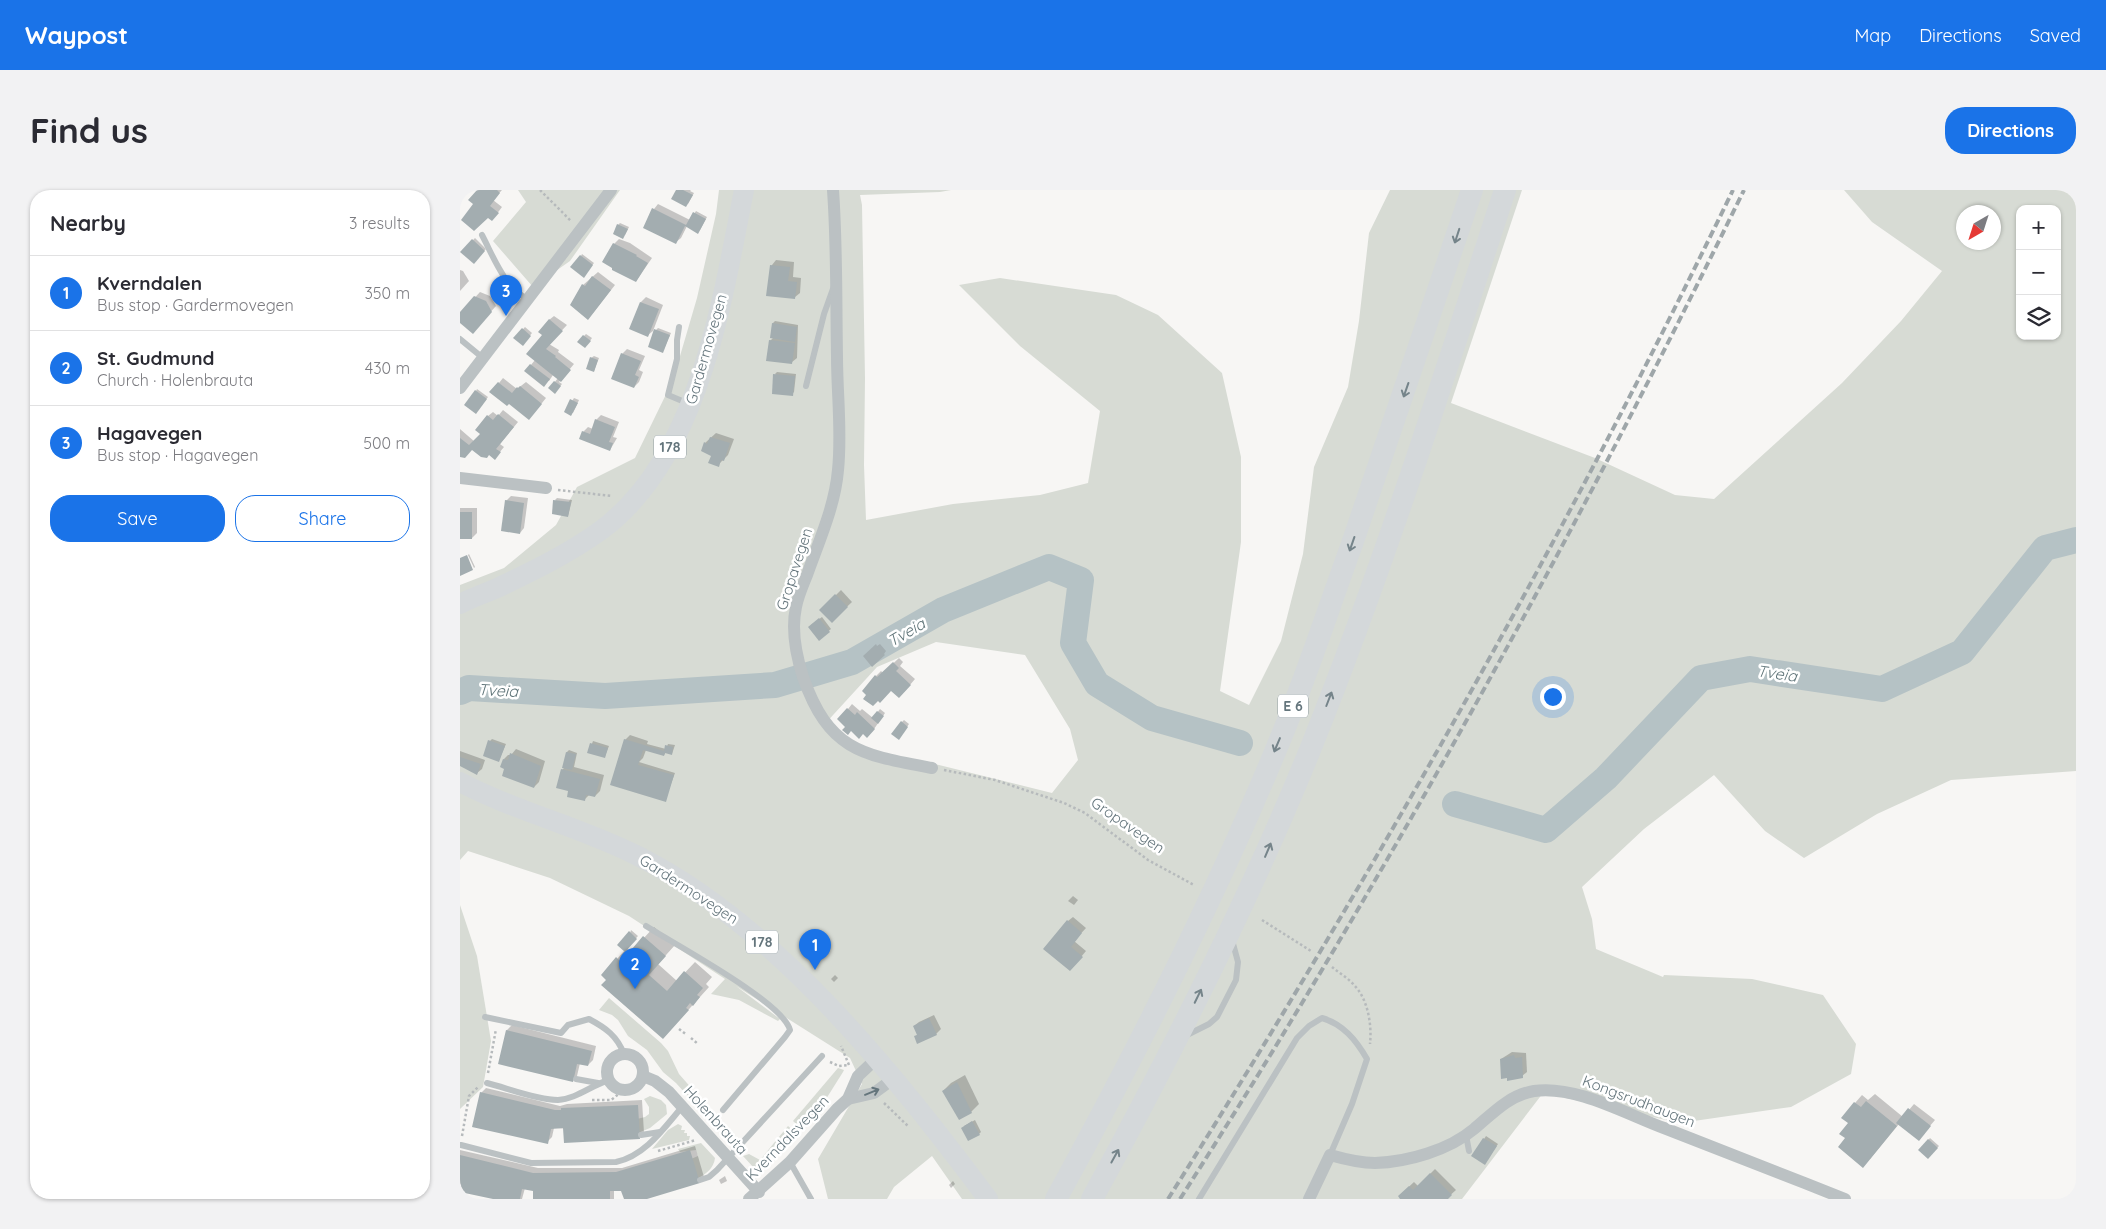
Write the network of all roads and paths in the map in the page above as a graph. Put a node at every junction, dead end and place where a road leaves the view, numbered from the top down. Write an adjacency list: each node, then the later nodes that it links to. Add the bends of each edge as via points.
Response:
1 (540, 190): 7 (path)
2 (611, 190): 7 (street)
3 (744, 190): 16 (main road, Gardermovegen / 178, via 727,275)
4 (833, 190): 9 (street, Gropavegen)
5 (1472, 190): 64 (highway, E 6, one-way to 64, via 1408,384 1283,733 1185,952 1127,1069)
6 (1506, 190): 65 (highway, E 6, one-way to 6, via 1177,1040 1266,854 1308,754 1358,626)
7 (580, 230): 10 (street)
8 (482, 235): 10 (lane, via 504,279)
9 (837, 281): 14 (lane, via 831,289); 21 (street, Gropavegen, via 841,418 838,473 830,513 796,605 793,632 804,679 822,720 862,752)
10 (527, 300): 13 (street)
11 (679, 327): 16 (lane, via 677,359 668,395)
12 (460, 338): 13 (lane)
13 (483, 358): 15 (street)
14 (806, 386)
15 (460, 388)
16 (691, 404): 20 (main road, Gardermovegen / 178, via 666,456 648,482 603,529 541,566)
17 (460, 478): 18 (street)
18 (546, 488): 19 (path, via 614,496)
19 (606, 502)
20 (460, 604)
21 (932, 768): 23 (path, Gropavegen, via 995,780 1064,803 1085,813 1148,860)
22 (460, 782): 36 (main road, Gardermovegen / 178, via 637,855 704,896 787,965)
23 (1194, 885)
24 (1262, 920): 26 (path)
25 (646, 926): 48 (lane, via 751,992 779,1012 788,1023 790,1030 785,1037)
26 (1311, 951)
27 (1332, 967): 37 (path, via 1355,985 1368,1012 1371,1031)
28 (485, 1018): 34 (lane, via 561,1033 568,1024 589,1019 606,1028 619,1042)
29 (679, 1029): 30 (path)
30 (687, 1035)
31 (691, 1038): 32 (path)
32 (698, 1044)
33 (841, 1045): 35 (path, via 849,1065 833,1064)
34 (624, 1054): 38 (street, via 639,1060); 41 (street, via 609,1063)
35 (822, 1056): 58 (lane)
36 (876, 1059): 40 (main road, Gardermovegen / 178); 45 (street, Kverndalsvegen, via 858,1076)
37 (1367, 1059): 57 (lane); 66 (lane, via 1358,1044 1338,1024 1322,1018 1308,1026 1297,1038)
38 (643, 1076): 43 (street, via 636,1087); 47 (street, Holenbrauta, via 655,1081)
39 (576, 1079): 41 (lane)
40 (893, 1079): 45 (street, Kverndalsvegen, one-way to 40, via 874,1093); 63 (main road, Gardermovegen / 178)
41 (603, 1082): 43 (street); 44 (lane)
42 (487, 1083): 44 (lane, via 559,1100)
43 (624, 1090): 44 (path, via 612,1100)
44 (574, 1096)
45 (848, 1099): 59 (street, Kverndalsvegen)
46 (882, 1102): 49 (path)
47 (682, 1107): 50 (lane); 51 (street, Holenbrauta)
48 (723, 1110)
49 (914, 1131)
50 (660, 1132): 52 (lane); 56 (lane)
51 (706, 1134): 56 (path, via 694,1141); 58 (street, Holenbrauta)
52 (641, 1135)
53 (1466, 1135): 55 (lane); 57 (street, Kongsrudhaugen, via 1432,1151 1395,1160 1374,1163); 68 (street, Kongsrudhaugen, via 1512,1099 1536,1090 1564,1092 1596,1101)
54 (461, 1144): 56 (lane, via 531,1163 616,1162 628,1160)
55 (1469, 1151)
56 (639, 1153)
57 (1330, 1156): 67 (street)
58 (728, 1158): 60 (lane, via 709,1177); 61 (street, Holenbrauta)
59 (790, 1162): 61 (street, Kverndalsvegen); 62 (lane)
60 (700, 1180)
61 (754, 1195)
62 (811, 1199)
63 (988, 1199)
64 (1056, 1199)
65 (1092, 1199)
66 (1199, 1199)
67 (1309, 1199)
68 (1845, 1199)

